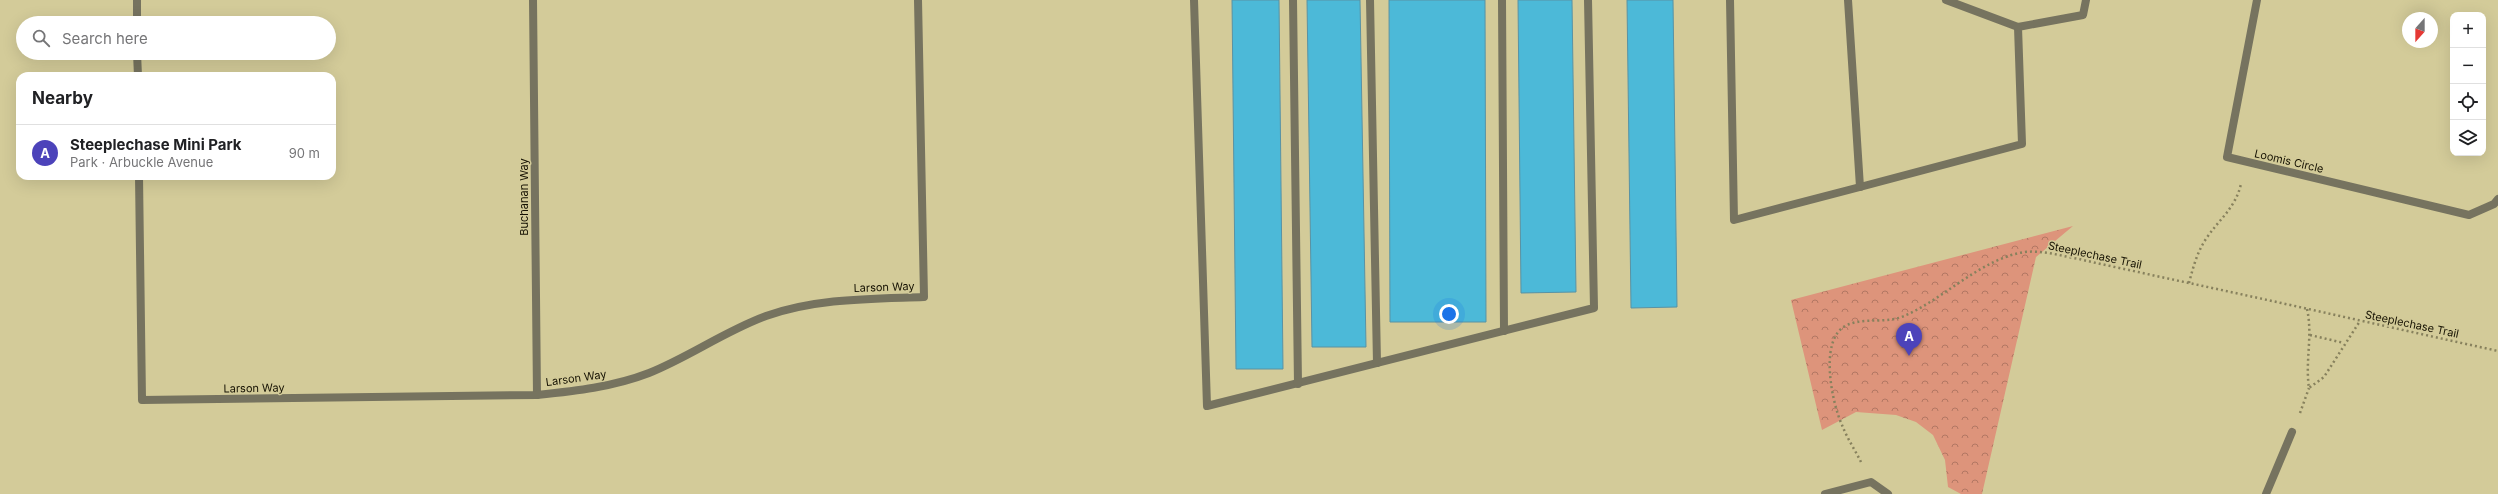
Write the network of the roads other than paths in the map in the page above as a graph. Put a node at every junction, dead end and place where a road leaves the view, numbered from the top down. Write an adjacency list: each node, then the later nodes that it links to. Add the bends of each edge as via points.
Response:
1 (137, 0): 14 (street)
2 (533, 0): 24 (street, Buchanan Way)
3 (918, 0): 24 (street, Larson Way, via 924,297 832,301 799,307 766,316 735,329 648,374 582,390)
4 (1194, 0): 23 (street, via 1207,406)
5 (1293, 0): 23 (street)
6 (1370, 0): 22 (street)
7 (1502, 0): 21 (street)
8 (1588, 0): 21 (street, via 1594,308)
9 (1730, 0): 19 (street, via 1734,220)
10 (1848, 0): 19 (street)
11 (1946, 0): 15 (street)
12 (2086, 0): 15 (street, via 2083,15)
13 (2257, 0): 20 (street, Loomis Circle, via 2227,157 2469,214 2494,204)
14 (137, 16)
15 (2018, 27): 19 (street, via 2022,144)
16 (138, 60): 17 (street)
17 (138, 72)
18 (139, 180): 24 (street, Larson Way, via 142,400)
19 (1860, 186)
20 (2498, 199)
21 (1504, 331): 22 (street)
22 (1377, 363): 23 (street)
23 (1298, 384)
24 (536, 395)
25 (2292, 432): 28 (street)
26 (1825, 494): 27 (street, via 1871,482)
27 (1888, 494)
28 (2266, 494)

